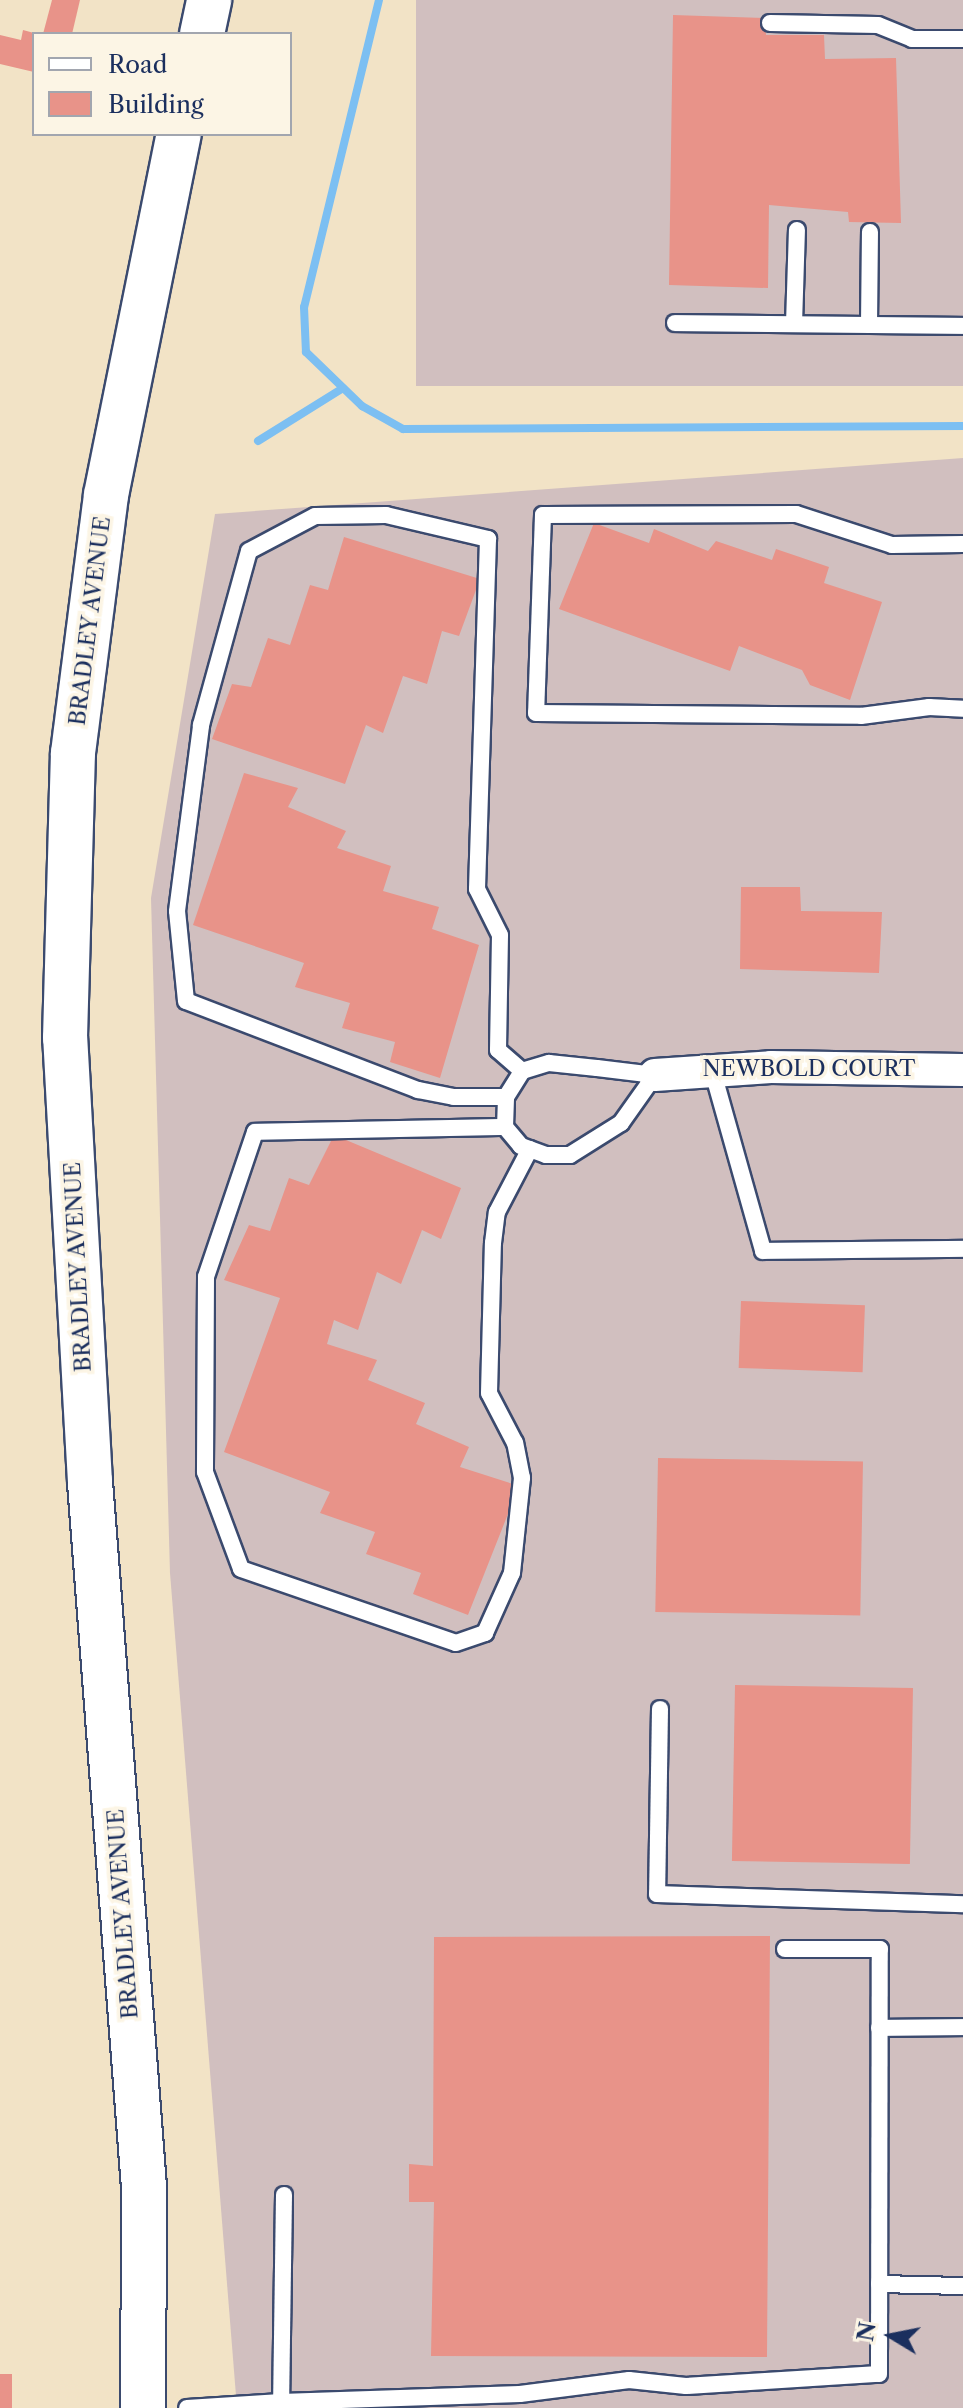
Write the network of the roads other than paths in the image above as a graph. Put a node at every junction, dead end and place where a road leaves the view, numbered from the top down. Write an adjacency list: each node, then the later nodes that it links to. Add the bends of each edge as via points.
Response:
1 (209, 0): 3 (main road)
2 (770, 23): 4 (lane, via 878,25 912,39)
3 (202, 32)
4 (963, 39)
5 (179, 136): 31 (main road, BRADLEY AVENUE, via 106,495 75,738 65,1038 90,1482 144,2187)
6 (797, 230): 9 (lane)
7 (870, 232): 10 (lane)
8 (675, 323): 9 (lane)
9 (794, 324): 10 (lane)
10 (869, 325): 11 (lane)
11 (963, 326)
12 (963, 544): 13 (lane, via 892,545 796,514 543,515 536,713 861,716 929,707)
13 (963, 709)
14 (712, 1069): 15 (street, NEWBOLD COURT); 17 (street, NEWBOLD COURT); 21 (lane, via 763,1251)
15 (963, 1070)
16 (522, 1071): 17 (lane, via 549,1063); 18 (lane); 18 (lane, via 498,1050 500,935 477,889 488,539 386,515 315,516 249,551 201,725 177,911 186,1001 418,1090 454,1097)
17 (655, 1075): 20 (lane, via 621,1123 570,1155)
18 (506, 1097): 19 (lane)
19 (505, 1127): 20 (lane); 20 (lane, via 255,1132 206,1277 205,1472 241,1569 456,1643 485,1633 512,1573 522,1478 515,1443 489,1393 493,1243 497,1212)
20 (530, 1149)
21 (963, 1249)
22 (660, 1709): 23 (lane, via 657,1894)
23 (963, 1904)
24 (785, 1949): 26 (lane, via 880,1949)
25 (963, 2027): 26 (lane)
26 (879, 2028): 28 (lane)
27 (284, 2195): 30 (lane)
28 (879, 2284): 29 (lane); 30 (lane, via 879,2374 686,2386 629,2380 520,2394)
29 (963, 2286)
30 (282, 2405): 32 (lane)
31 (143, 2408)
32 (187, 2408)

